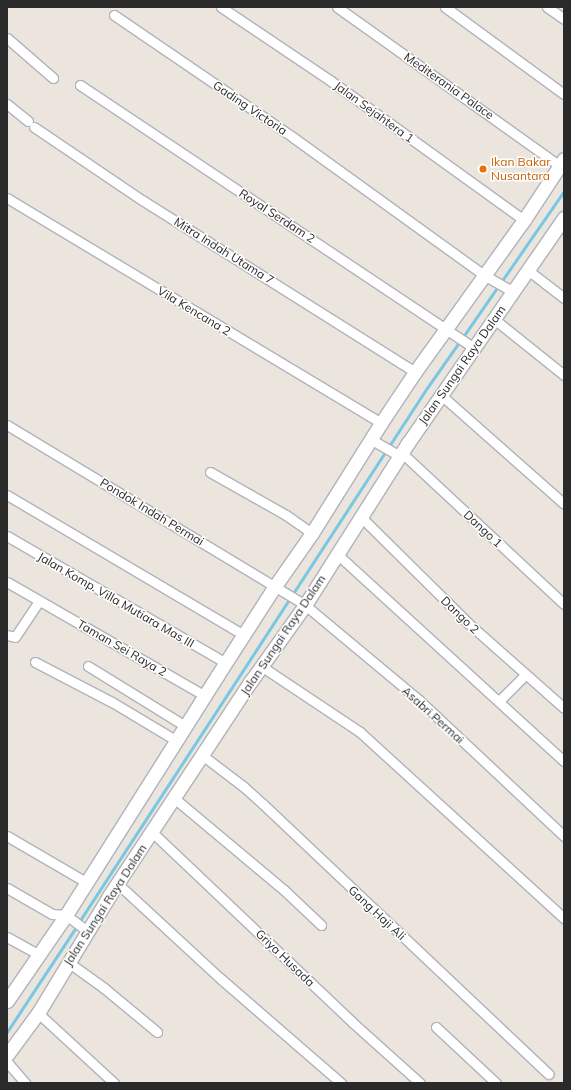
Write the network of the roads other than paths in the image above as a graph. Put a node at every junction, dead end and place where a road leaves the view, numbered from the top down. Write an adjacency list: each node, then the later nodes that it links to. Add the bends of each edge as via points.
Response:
1 (222, 7): 15 (street, Jalan Sejahtera 1, via 331,81)
2 (337, 7): 12 (street, Mediterania Palace)
3 (445, 7): 10 (street)
4 (547, 7): 6 (street)
5 (114, 15): 17 (street, Gading Victoria, via 294,138)
6 (564, 19)
7 (7, 38): 8 (street)
8 (53, 78)
9 (80, 85): 21 (street, Royal Serdam 2)
10 (564, 94)
11 (7, 104): 23 (street, Mitra Indah Utama 7, via 31,124 142,200)
12 (562, 163): 15 (street)
13 (7, 198): 26 (street, Vila Kencana 2)
14 (564, 218): 16 (street, Jalan Sungai Raya Dalam)
15 (524, 220): 17 (street)
16 (529, 271): 18 (street, Jalan Sungai Raya Dalam); 19 (street)
17 (490, 278): 18 (street); 21 (street)
18 (511, 291): 20 (street, Jalan Sungai Raya Dalam)
19 (564, 298)
20 (494, 319): 22 (street, Jalan Sungai Raya Dalam); 24 (street)
21 (447, 328): 22 (street, Royal Serdam 2); 23 (street)
22 (471, 345): 25 (street, Jalan Sungai Raya Dalam)
23 (415, 372): 26 (street)
24 (564, 375)
25 (441, 395): 29 (street, Jalan Sungai Raya Dalam); 32 (street)
26 (381, 423): 28 (street)
27 (7, 424): 38 (street, Pondok Indah Permai)
28 (375, 442): 29 (street, Dango 1); 34 (street)
29 (399, 454): 33 (street, Jalan Sungai Raya Dalam); 41 (street, Dango 1)
30 (210, 472): 34 (street, via 286,515)
31 (7, 495): 43 (street)
32 (564, 504)
33 (361, 517): 36 (street, Jalan Sungai Raya Dalam); 48 (street, Dango 2, via 468,623)
34 (312, 533): 38 (street)
35 (7, 536): 45 (street, Jalan Komp. Villa Mutiara Mas III)
36 (337, 554): 40 (street, Jalan Sungai Raya Dalam); 50 (street)
37 (7, 582): 39 (street, Taman Sei Raya 2)
38 (278, 588): 40 (street, Pondok Indah Permai); 43 (street)
39 (39, 601): 42 (street, via 15,637); 49 (street, Taman Sei Raya 2)
40 (301, 602): 47 (street, Jalan Sungai Raya Dalam); 59 (street, Asabri Permai, via 419,700)
41 (564, 604)
42 (7, 635)
43 (244, 635): 45 (street)
44 (35, 662): 53 (street, via 112,702)
45 (226, 663): 49 (street)
46 (88, 666): 52 (street)
47 (261, 666): 54 (street, Jalan Sungai Raya Dalam); 64 (street, via 360,732)
48 (525, 675): 50 (street); 51 (street, Dango 2)
49 (205, 696): 52 (street)
50 (499, 701): 55 (street)
51 (564, 708)
52 (185, 726): 53 (street)
53 (177, 741): 60 (street)
54 (202, 755): 56 (street, Jalan Sungai Raya Dalam); 76 (street, Gang Haji Ali, via 263,804)
55 (564, 761)
56 (174, 798): 57 (street, Jalan Sungai Raya Dalam); 65 (street, via 284,890)
57 (152, 832): 61 (street, Jalan Sungai Raya Dalam); 80 (street, Griya Husada)
58 (7, 836): 60 (street)
59 (564, 836)
60 (86, 882): 63 (street)
61 (118, 884): 66 (street, Jalan Sungai Raya Dalam); 79 (street, via 221,979)
62 (7, 888): 63 (street, via 52,914)
63 (68, 917): 66 (street); 68 (street)
64 (564, 918)
65 (321, 925)
66 (85, 929): 69 (street, Jalan Sungai Raya Dalam)
67 (7, 937): 68 (street)
68 (39, 955): 70 (street)
69 (68, 962): 71 (street, Jalan Sungai Raya Dalam); 73 (street)
70 (9, 995)
71 (38, 1013): 74 (street, Jalan Sungai Raya Dalam); 78 (street)
72 (436, 1027): 81 (street)
73 (157, 1032)
74 (7, 1055)
75 (7, 1062): 77 (street)
76 (549, 1074)
77 (25, 1083)
78 (114, 1083)
79 (341, 1083)
80 (420, 1083)
81 (496, 1083)

